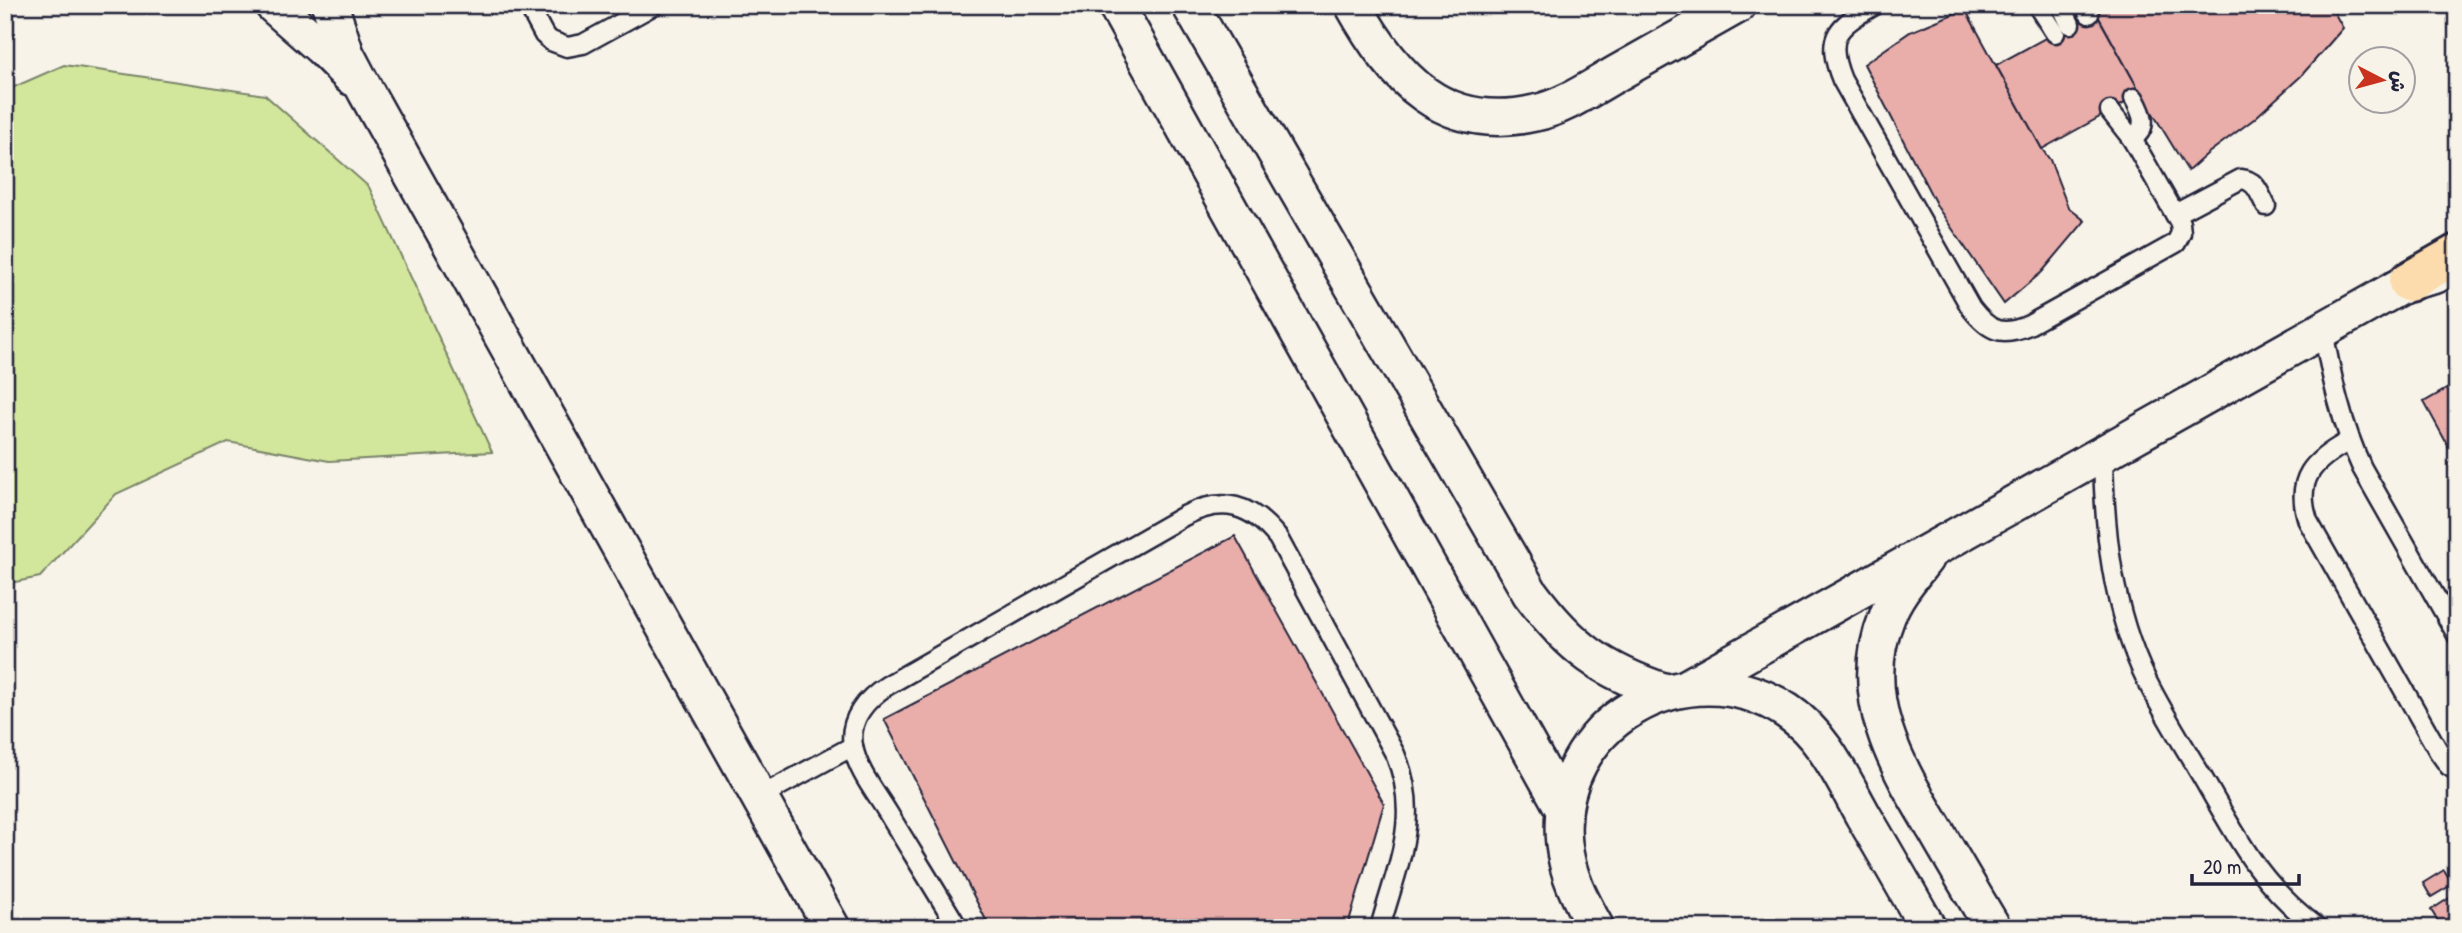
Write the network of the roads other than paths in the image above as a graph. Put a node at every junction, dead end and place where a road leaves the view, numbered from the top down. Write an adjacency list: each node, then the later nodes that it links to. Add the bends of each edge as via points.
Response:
1 (273, 5): 12 (street)
2 (330, 5): 12 (street, via 346,54)
3 (528, 5): 4 (lane, via 544,35 567,47 583,44)
4 (654, 5)
5 (1116, 5): 30 (street)
6 (1190, 5): 26 (street, via 1530,593 1567,637 1603,666 1634,681)
7 (1353, 5): 8 (street, via 1402,78 1431,100 1465,113 1501,118 1536,113 1570,99)
8 (1738, 5)
9 (1875, 5): 17 (lane, via 1844,24 1834,41 1834,61 1981,321 1996,331 2013,332 2168,248 2181,233)
10 (2036, 5): 11 (lane, via 2062,29)
11 (2061, 5)
12 (366, 92): 29 (street)
13 (2134, 98): 15 (lane, via 2144,117 2139,134)
14 (2110, 111): 15 (lane)
15 (2132, 139): 17 (lane)
16 (2266, 206): 17 (lane, via 2255,183 2241,179)
17 (2175, 214)
18 (2457, 254): 20 (highway)
19 (2457, 271): 20 (street)
20 (2408, 282): 21 (street)
21 (2323, 330): 22 (lane); 23 (street)
22 (2350, 441): 25 (lane); 28 (lane, via 2318,460 2303,489 2303,506 2440,752)
23 (2103, 453): 24 (street); 32 (lane, via 2110,561 2131,642 2147,681 2252,863)
24 (1934, 548): 26 (street); 37 (street, via 1902,589 1879,640 1875,666 1881,722 1902,775)
25 (2457, 635)
26 (1676, 690): 30 (street, via 1645,700 1615,719 1591,745 1573,776); 36 (street, via 1721,687 1756,695 1788,711 1815,735)
27 (853, 746): 29 (lane); 34 (lane, via 864,774); 35 (lane, via 860,710 888,685 1200,508 1236,506 1253,513 1278,538 1403,773 1408,793 1406,835)
28 (2457, 771)
29 (759, 797): 33 (street)
30 (1564, 810): 31 (street, via 1563,843 1569,875)
31 (1586, 920)
32 (2316, 927)
33 (832, 928)
34 (958, 928)
35 (1380, 928)
36 (1928, 928)
37 (1993, 928)

